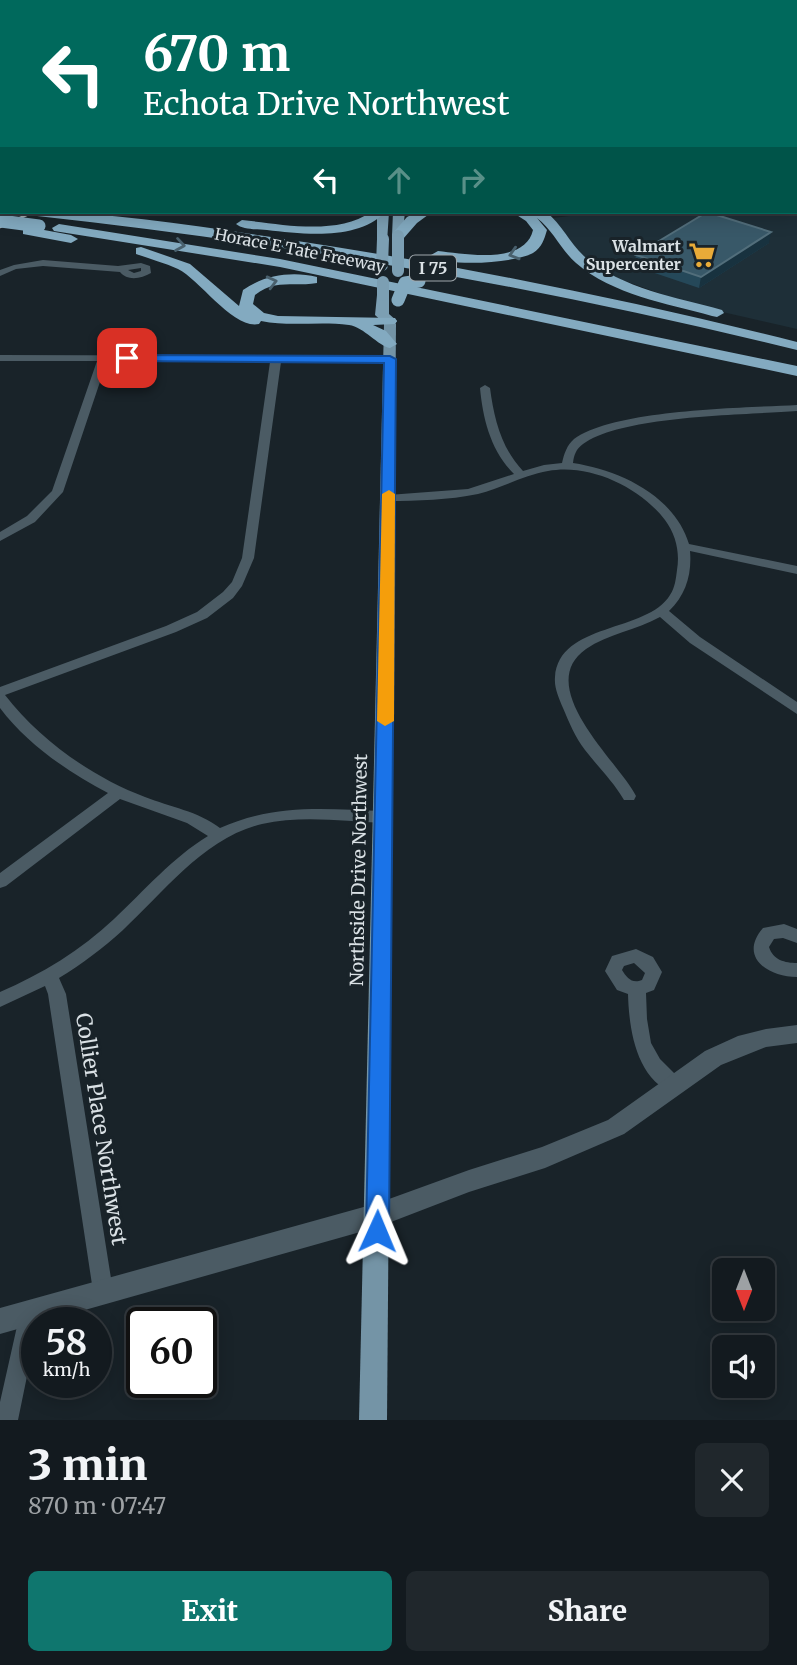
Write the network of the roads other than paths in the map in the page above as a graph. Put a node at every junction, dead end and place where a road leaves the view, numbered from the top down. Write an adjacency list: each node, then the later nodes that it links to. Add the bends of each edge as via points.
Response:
1 (146, 214): 8 (highway)
2 (378, 214): 8 (highway, via 362,224 337,228)
3 (381, 214): 13 (highway, Northside Drive Northwest)
4 (398, 214): 12 (highway, Northside Drive Northwest)
5 (422, 214): 12 (highway)
6 (521, 214): 13 (highway, one-way to 13, via 536,223 540,235 530,248 507,257 465,259)
7 (540, 214): 24 (highway, via 579,258 611,279)
8 (159, 215): 13 (highway)
9 (0, 221): 10 (highway, Horace E Tate Freeway / I 75, bridge)
10 (35, 223): 11 (highway); 21 (highway, Horace E Tate Freeway / I 75, one-way to 21, via 280,263); 23 (highway, via 174,261 253,321 287,326); 27 (highway, Horace E Tate Freeway / I 75, via 65,215 406,262 622,305)
11 (0, 227)
12 (398, 236): 17 (highway, Northside Drive Northwest, bridge)
13 (379, 243): 14 (highway, Northside Drive Northwest, bridge); 24 (highway)
14 (382, 265): 17 (highway, bridge); 18 (highway, Northside Drive Northwest, bridge)
15 (123, 269): 16 (street, via 37,263)
16 (0, 273)
17 (406, 275): 18 (highway); 19 (highway, Northside Drive Northwest, bridge); 19 (highway, bridge); 25 (highway)
18 (382, 295): 20 (highway, via 363,315); 22 (highway, Northside Drive Northwest, via 382,315)
19 (398, 303): 22 (highway, Northside Drive Northwest, via 397,316)
20 (344, 321): 21 (highway, one-way to 21, via 267,318 248,309 246,297 262,284 301,279); 22 (highway)
21 (560, 321): 25 (highway, Horace E Tate Freeway / I 75)
22 (390, 323): 23 (highway); 28 (main road, Northside Drive Northwest)
23 (360, 325): 28 (highway, via 381,334)
24 (770, 327): 26 (highway)
25 (644, 329): 27 (highway); 32 (highway); 33 (highway, Horace E Tate Freeway / I 75); 34 (highway)
26 (797, 334)
27 (797, 349)
28 (390, 351): 31 (street); 39 (main road, Northside Drive Northwest)
29 (0, 358): 30 (street)
30 (103, 358): 31 (street); 40 (street, via 57,492 32,519)
31 (276, 358): 44 (street, via 248,558 238,583 216,605 187,623)
32 (797, 365)
33 (797, 371)
34 (797, 380)
35 (485, 388): 38 (street, via 492,430)
36 (797, 408): 37 (street, via 615,426 578,442 569,453)
37 (567, 466): 38 (street); 41 (street, via 606,474 641,491 671,519)
38 (522, 476): 39 (street, via 463,493)
39 (388, 498): 49 (main road, Northside Drive Northwest)
40 (0, 537)
41 (684, 547): 42 (street); 43 (street, via 680,590)
42 (797, 570)
43 (661, 611): 46 (street, via 695,640); 48 (street, via 584,644 562,670 562,690 580,732 615,771)
44 (0, 692)
45 (0, 698): 47 (street, via 34,736)
46 (797, 709)
47 (119, 792): 50 (street, via 200,821); 51 (street)
48 (629, 796)
49 (384, 817): 50 (street, via 277,816); 59 (main road, Northside Drive Northwest)
50 (219, 836): 54 (street, via 102,940)
51 (0, 882)
52 (797, 936): 53 (street, via 784,931 769,933 761,943 768,962)
53 (797, 970)
54 (50, 975): 56 (street); 60 (street, Collier Place Northwest, via 57,994)
55 (636, 989): 58 (street, via 646,1055 653,1068)
56 (0, 1000)
57 (796, 1037): 58 (street, via 766,1038 738,1046)
58 (675, 1086): 59 (street, via 642,1111 587,1141)
59 (378, 1215): 60 (street); 66 (main road, Northside Drive Northwest)
60 (103, 1291): 61 (street)
61 (47, 1307)
62 (21, 1315): 63 (street)
63 (0, 1321)
64 (21, 1354): 65 (street)
65 (7, 1420)
66 (373, 1420)

